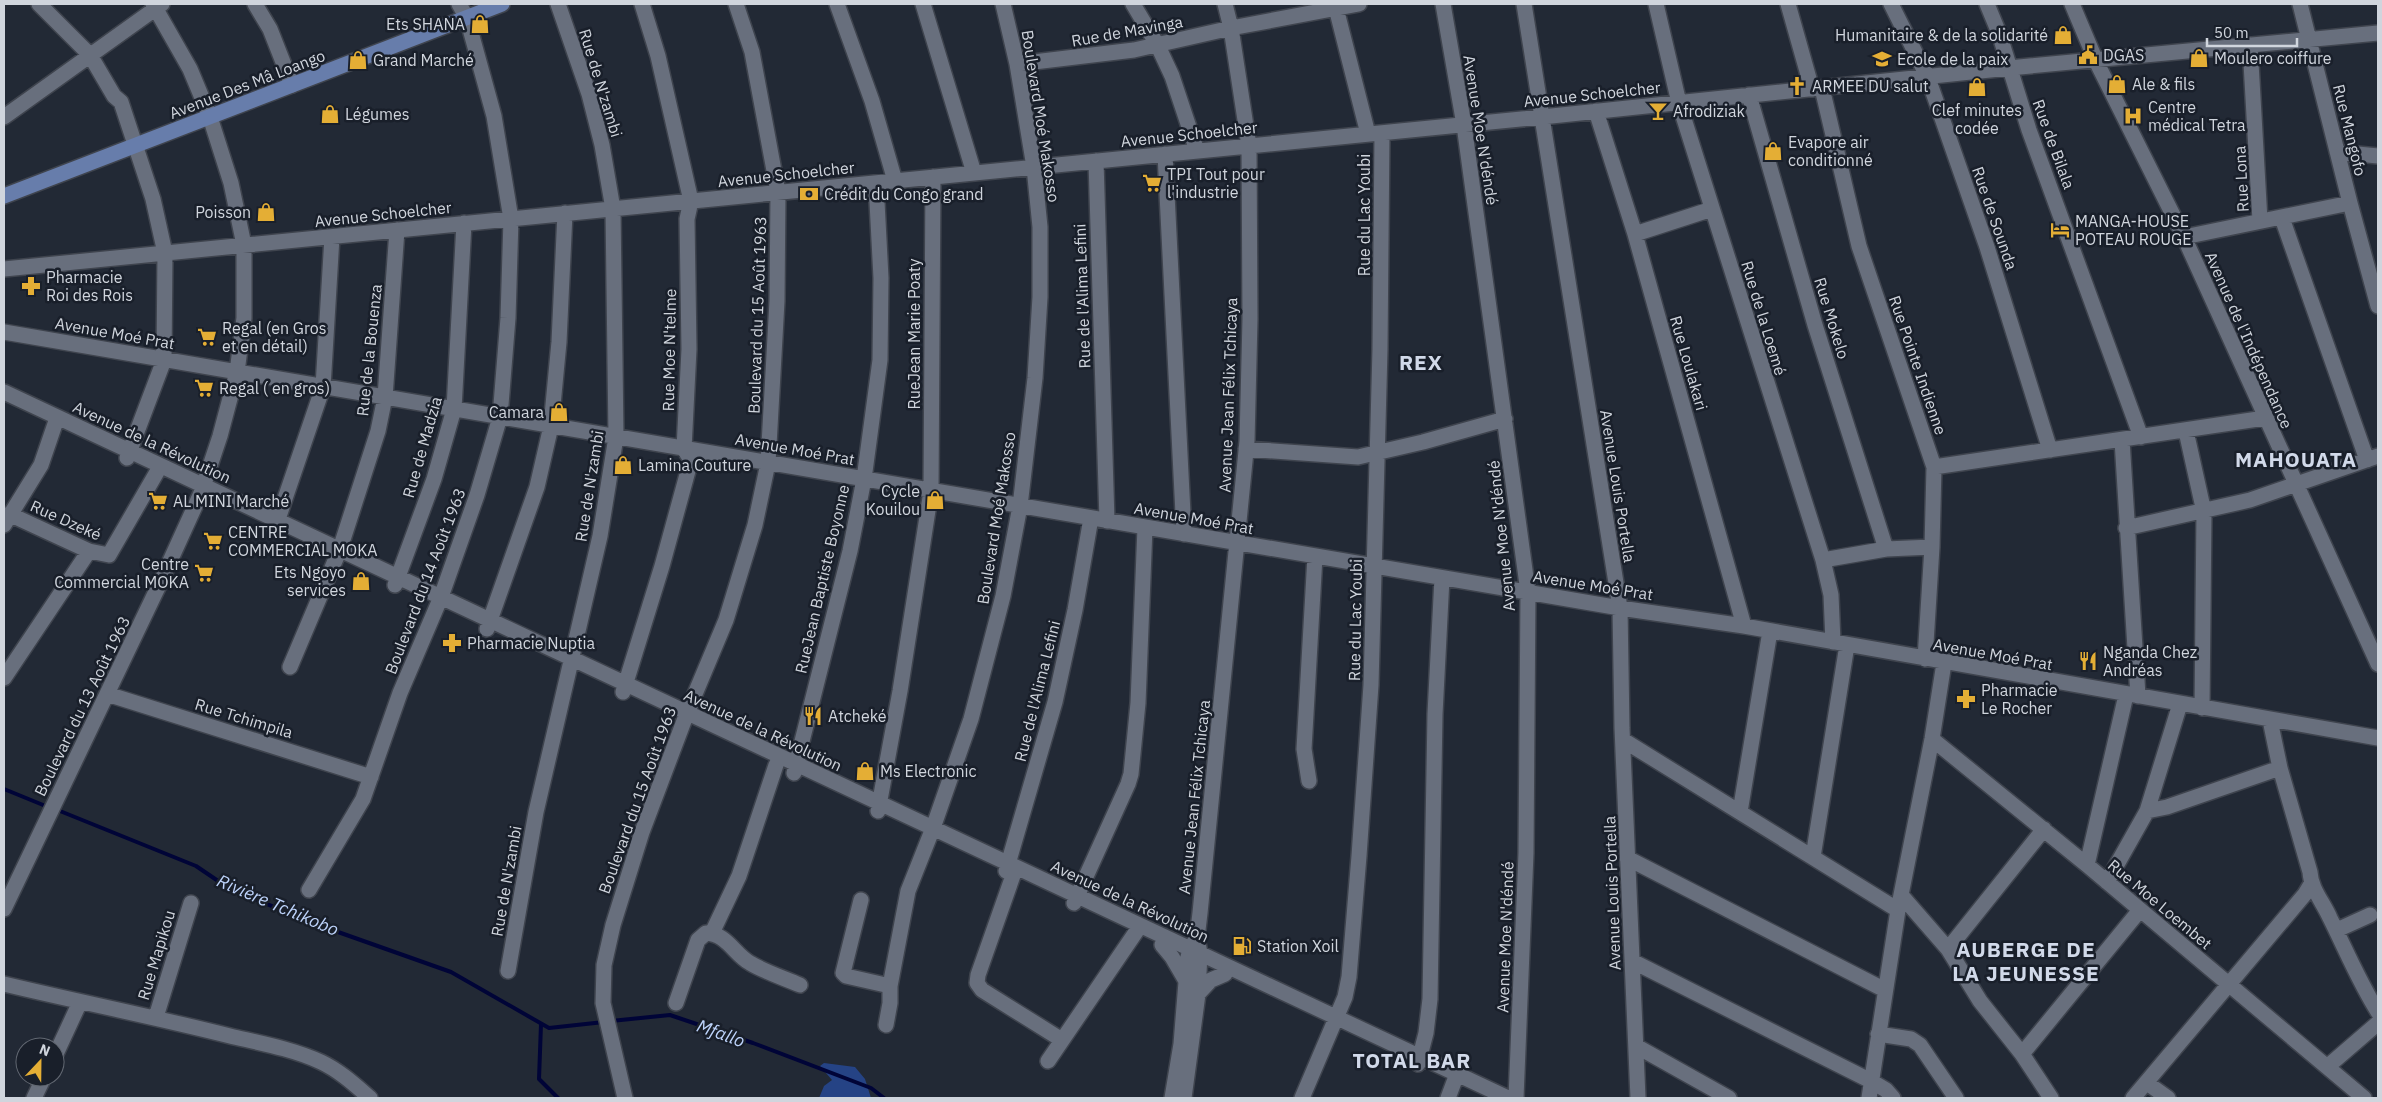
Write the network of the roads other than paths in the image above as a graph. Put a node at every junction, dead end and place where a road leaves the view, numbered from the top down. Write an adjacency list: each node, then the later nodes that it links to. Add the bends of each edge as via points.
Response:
1 (40, 4): 30 (street)
2 (255, 4): 35 (street, via 270,29)
3 (459, 4): 24 (street, Boulevard du 14 Août 1963)
4 (502, 4): 24 (main road, Avenue Des Mâ Loango)
5 (558, 4): 61 (street, Rue de N'zambi, via 589,94)
6 (642, 4): 59 (street, Rue Moe N'telme, via 658,56)
7 (736, 4): 57 (street, Boulevard du 15 Août 1963, via 752,52)
8 (837, 4): 55 (street, via 872,101)
9 (923, 4): 53 (street)
10 (1003, 4): 32 (street, Boulevard Moé Makosso)
11 (1133, 4): 29 (street)
12 (1225, 4): 25 (street, Avenue Jean Félix Tchicaya)
13 (1358, 4): 23 (street, Rue de Mavinga)
14 (1443, 4): 43 (street, Avenue Moe N'déndé)
15 (1524, 4): 42 (street, Avenue Louis Portella)
16 (1656, 4): 38 (street, Rue de la Loemé)
17 (1788, 4): 36 (street, Rue Pointe Indienne)
18 (1891, 4): 34 (street, Rue de Sounda)
19 (1987, 4): 33 (street, Rue de Bilala)
20 (2072, 4): 31 (street, Avenue de l'Indépendance)
21 (2300, 4): 27 (street, Rue Mangofo)
22 (157, 5): 30 (street); 41 (street, Boulevard du 13 Août 1963)
23 (1335, 6): 25 (street, Rue de Mavinga); 44 (street, Rue du Lac Youbi)
24 (467, 18): 35 (main road, Avenue Des Mâ Loango); 65 (street, Boulevard du 14 Août 1963, via 494,116)
25 (1231, 28): 29 (street, Rue de Mavinga); 46 (street, Avenue Jean Félix Tchicaya)
26 (2378, 33): 27 (street, Avenue Schoelcher)
27 (2310, 39): 28 (street, Avenue Schoelcher); 48 (street, Rue Mangofo)
28 (2250, 45): 31 (street, Avenue Schoelcher); 66 (street, Rue Lona)
29 (1158, 46): 32 (street, Rue de Mavinga); 47 (street, via 1172,76)
30 (90, 55): 40 (street); 45 (street, via 114,96 121,102)
31 (2096, 61): 33 (street, Avenue Schoelcher); 71 (street, Avenue de l'Indépendance)
32 (1017, 64): 52 (street, Boulevard Moé Makosso)
33 (2009, 68): 34 (street, Avenue Schoelcher); 91 (street, Rue de Bilala)
34 (1928, 78): 36 (street, Avenue Schoelcher); 95 (street, Rue de Sounda, via 1987,246)
35 (292, 85): 41 (main road, Avenue Des Mâ Loango)
36 (1817, 88): 37 (street, Avenue Schoelcher); 100 (street, Rue Pointe Indienne, via 1859,246)
37 (1749, 96): 38 (street, Avenue Schoelcher); 117 (street, Rue Mokelo, via 1815,325)
38 (1679, 103): 39 (street, Avenue Schoelcher); 62 (street, Rue de la Loemé)
39 (1596, 111): 42 (street, Avenue Schoelcher); 69 (street, Rue Loulakari)
40 (4, 117)
41 (210, 117): 45 (main road, Avenue Des Mâ Loango); 72 (street, Boulevard du 13 Août 1963, via 231,183)
42 (1542, 117): 43 (street, Avenue Schoelcher); 127 (street, Avenue Louis Portella)
43 (1464, 124): 44 (street, Avenue Schoelcher); 86 (street, Avenue Moe N'déndé)
44 (1375, 133): 46 (street, Avenue Schoelcher); 96 (street, Rue du Lac Youbi)
45 (136, 145): 58 (main road, Avenue Des Mâ Loango); 73 (street)
46 (1249, 146): 47 (street, Avenue Schoelcher); 94 (street, Avenue Jean Félix Tchicaya, via 1250,320)
47 (1196, 151): 49 (street, Avenue Schoelcher)
48 (2337, 152): 50 (street); 60 (street, Rue Mangofo)
49 (1165, 154): 51 (street, Avenue Schoelcher); 114 (street)
50 (2378, 156)
51 (1096, 161): 52 (street, Avenue Schoelcher); 110 (street, Rue de l'Alima Lefini)
52 (1034, 167): 53 (street, Avenue Schoelcher); 106 (street, Boulevard Moé Makosso, via 1040,227 1040,297 1035,378)
53 (974, 173): 54 (street, Avenue Schoelcher)
54 (932, 177): 55 (street, Avenue Schoelcher); 105 (street, RueJean Marie Poaty)
55 (895, 181): 56 (street, Avenue Schoelcher)
56 (876, 183): 57 (street, Avenue Schoelcher); 102 (street, RueJean Baptiste Boyonne, via 881,278 880,360)
57 (778, 192): 59 (street, Avenue Schoelcher); 99 (street, Boulevard du 15 Août 1963, via 777,301)
58 (4, 196)
59 (691, 201): 61 (street, Avenue Schoelcher); 93 (street, Rue Moe N'telme, via 687,219 688,349)
60 (2350, 203): 64 (street); 75 (street, Rue Mangofo)
61 (613, 209): 63 (street, Avenue Schoelcher); 90 (street, Rue de N'zambi)
62 (1712, 209): 69 (street); 121 (street, Rue de la Loemé)
63 (566, 214): 65 (street, Avenue Schoelcher); 88 (street)
64 (2282, 218): 66 (street); 98 (street)
65 (510, 219): 67 (street, Avenue Schoelcher); 84 (street, Boulevard du 14 Août 1963, via 508,318)
66 (2260, 221): 71 (street)
67 (464, 224): 68 (street, Avenue Schoelcher); 83 (street, Rue de Madzia)
68 (397, 230): 70 (street, Avenue Schoelcher); 81 (street, Rue de la Bouenza)
69 (1635, 234): 129 (street, Rue Loulakari)
70 (332, 236): 72 (street, Avenue Schoelcher); 79 (street)
71 (2184, 238): 85 (street, Avenue de l'Indépendance)
72 (244, 245): 73 (street, Avenue Schoelcher); 78 (street, Boulevard du 13 Août 1963, via 244,318)
73 (165, 253): 74 (street, Avenue Schoelcher); 77 (street)
74 (4, 269)
75 (2378, 306)
76 (4, 332): 77 (street, Avenue Moé Prat)
77 (164, 360): 78 (street, Avenue Moé Prat); 97 (street)
78 (237, 372): 79 (street, Avenue Moé Prat); 104 (street, Boulevard du 13 Août 1963)
79 (323, 387): 81 (street, Avenue Moé Prat); 111 (street)
80 (4, 392): 97 (street, Avenue de la Révolution)
81 (385, 397): 83 (street, Avenue Moé Prat); 119 (street, Rue de la Bouenza, via 378,431)
82 (4, 401): 87 (street, Avenue de la Révolution)
83 (454, 409): 84 (street, Avenue Moé Prat); 124 (street, Rue de Madzia, via 434,479)
84 (500, 417): 88 (street, Avenue Moé Prat); 126 (street, Boulevard du 14 Août 1963, via 477,495)
85 (2265, 418): 89 (street); 103 (street, Avenue de l'Indépendance)
86 (1505, 419): 96 (street); 125 (street, Avenue Moe N'déndé)
87 (55, 424): 97 (street, Avenue de la Révolution); 109 (street, via 41,465)
88 (551, 426): 90 (street, Avenue Moé Prat); 128 (street, via 536,487)
89 (2186, 431): 91 (street); 107 (street)
90 (616, 437): 93 (street, Avenue Moé Prat); 133 (street, Rue de N'zambi, via 600,536)
91 (2141, 437): 92 (street)
92 (2122, 440): 95 (street); 113 (street)
93 (684, 448): 99 (street, Avenue Moé Prat); 138 (street, Rue Moe N'telme, via 690,460)
94 (1246, 448): 96 (street, via 1358,456); 115 (street, Avenue Jean Félix Tchicaya)
95 (2050, 450): 100 (street)
96 (1378, 451): 122 (street, Rue du Lac Youbi)
97 (129, 455): 101 (street, Avenue de la Révolution); 104 (street, Avenue de la Révolution)
98 (2373, 458): 103 (street)
99 (768, 463): 102 (street, Avenue Moé Prat); 143 (street, Boulevard du 15 Août 1963, via 755,525 726,620)
100 (1934, 466): 116 (street, Rue Pointe Indienne)
101 (157, 472): 104 (street, Avenue de la Révolution); 118 (street, Rue Dzeké, via 109,555)
102 (864, 479): 105 (street, Avenue Moé Prat); 150 (street, RueJean Baptiste Boyonne, via 850,551)
103 (2295, 484): 107 (street); 135 (street, Avenue de l'Indépendance)
104 (202, 489): 111 (street, Avenue de la Révolution); 139 (street, Boulevard du 13 Août 1963)
105 (931, 491): 106 (street, Avenue Moé Prat); 153 (street, RueJean Marie Poaty)
106 (1020, 506): 108 (street, Avenue Moé Prat); 157 (street, Boulevard Moé Makosso, via 1003,596 971,719)
107 (2204, 512): 113 (street); 142 (street)
108 (1091, 518): 110 (street, Avenue Moé Prat); 161 (street, Rue de l'Alima Lefini, via 1055,702)
109 (6, 520): 118 (street, Rue Dzeké)
110 (1107, 520): 112 (street, Avenue Moé Prat)
111 (277, 524): 119 (street, Avenue de la Révolution)
112 (1145, 527): 114 (street, Avenue Moé Prat); 165 (street, via 1138,703 1131,774)
113 (2126, 528): 140 (street)
114 (1184, 534): 115 (street, Avenue Moé Prat)
115 (1238, 543): 120 (street, Avenue Moé Prat); 177 (street, Avenue Jean Félix Tchicaya)
116 (1932, 547): 117 (street); 132 (street, Rue Pointe Indienne)
117 (1886, 549): 121 (street)
118 (89, 550): 137 (street)
119 (338, 553): 124 (street, Avenue de la Révolution); 136 (street, Rue de la Bouenza)
120 (1315, 556): 122 (street, Avenue Moé Prat); 152 (street, via 1304,741)
121 (1823, 560): 131 (street, Rue de la Loemé)
122 (1374, 566): 123 (street, Avenue Moé Prat); 192 (street, Rue du Lac Youbi, via 1370,709 1349,977)
123 (1442, 578): 125 (street, Avenue Moé Prat); 200 (street, via 1435,714 1432,963 1429,1015)
124 (396, 581): 126 (street, Avenue de la Révolution)
125 (1528, 592): 127 (street, Avenue Moé Prat); 214 (street, Avenue Moe N'déndé, via 1526,853)
126 (439, 601): 128 (street, Avenue de la Révolution); 151 (street, Boulevard du 14 Août 1963, via 400,693)
127 (1620, 608): 129 (street, Avenue Moé Prat); 147 (street, Avenue Louis Portella)
128 (489, 624): 133 (street, Avenue de la Révolution)
129 (1744, 626): 130 (street, Avenue Moé Prat)
130 (1770, 631): 131 (street, Avenue Moé Prat); 155 (street)
131 (1840, 644): 132 (street, Avenue Moé Prat); 158 (street, Rue de la Loemé)
132 (1925, 660): 134 (street, Avenue Moé Prat)
133 (570, 662): 138 (street, Avenue de la Révolution); 179 (street, Rue de N'zambi, via 536,812)
134 (1944, 663): 140 (street, Avenue Moé Prat); 146 (street)
135 (2378, 664)
136 (290, 667)
137 (4, 678)
138 (625, 688): 143 (street, Avenue de la Révolution)
139 (107, 694): 151 (street, Rue Tchimpila); 169 (street, Boulevard du 13 Août 1963)
140 (2132, 696): 141 (street, Avenue Moé Prat); 160 (street)
141 (2180, 704): 142 (street, Avenue Moé Prat); 154 (street)
142 (2202, 708): 144 (street, Avenue Moé Prat)
143 (685, 717): 148 (street, Avenue de la Révolution); 150 (street, Avenue de la Révolution); 207 (street, Boulevard du 15 Août 1963, via 617,907 604,965 602,985 608,1025)
144 (2270, 720): 145 (street, Avenue Moé Prat); 149 (street)
145 (2378, 738)
146 (1932, 739): 156 (street, Rue Moe Loembet); 167 (street)
147 (1623, 740): 155 (street); 159 (street, Avenue Louis Portella)
148 (776, 765): 150 (street, Avenue de la Révolution); 174 (street, via 739,876)
149 (2280, 768): 154 (street); 163 (street)
150 (795, 769): 153 (street, Avenue de la Révolution)
151 (370, 777): 164 (street, Boulevard du 14 Août 1963, via 362,799)
152 (1309, 781)
153 (879, 807): 157 (street, Avenue de la Révolution)
154 (2147, 811): 162 (street)
155 (1740, 812): 158 (street)
156 (2044, 829): 160 (street, Rue Moe Loembet); 176 (street)
157 (931, 832): 161 (street, Avenue de la Révolution); 185 (street, Boulevard Moé Makosso, via 908,891)
158 (1813, 857): 167 (street)
159 (1628, 858): 178 (street, Avenue Louis Portella); 186 (street)
160 (2088, 865): 162 (street, Rue Moe Loembet)
161 (1011, 869): 165 (street, Avenue de la Révolution); 197 (street, Rue de l'Alima Lefini, via 978,983 982,990)
162 (2107, 882): 170 (street, Rue Moe Loembet)
163 (2311, 884): 173 (street); 183 (street)
164 (309, 890)
165 (1075, 899): 172 (street, Avenue de la Révolution)
166 (861, 900): 185 (street, via 842,973)
167 (1900, 902): 176 (street); 186 (street)
168 (191, 903): 191 (street, Rue Mapikou)
169 (4, 909)
170 (2140, 910): 183 (street, Rue Moe Loembet); 199 (street)
171 (2370, 915): 173 (street)
172 (1138, 929): 175 (street, Avenue de la Révolution); 177 (street, Avenue de la Révolution); 197 (street)
173 (2337, 930): 190 (street, via 2354,971)
174 (712, 933): 184 (street, via 734,947 749,963); 189 (street, via 706,933 698,940)
175 (1162, 945): 177 (street, Avenue de la Révolution); 181 (street)
176 (1948, 950): 199 (street, via 1980,1001)
177 (1195, 952): 180 (street, Avenue de la Révolution); 181 (street); 187 (street); 192 (street, Avenue de la Révolution)
178 (1632, 960): 198 (street, Avenue Louis Portella); 204 (street)
179 (508, 971)
180 (1225, 974): 187 (street, via 1211,980); 192 (street, Avenue de la Révolution)
181 (1186, 982): 208 (street)
182 (4, 984): 188 (street)
183 (2228, 984): 202 (street, Rue Moe Loembet); 205 (street)
184 (800, 985)
185 (890, 986): 194 (street, Boulevard Moé Makosso)
186 (1885, 990): 195 (street)
187 (1198, 994): 209 (street)
188 (80, 1002): 191 (street); 196 (street)
189 (676, 1002)
190 (2378, 1012)
191 (156, 1017): 206 (street, via 321,1062 345,1076)
192 (1335, 1021): 200 (street, Avenue de la Révolution); 210 (street, Rue du Lac Youbi)
193 (2378, 1023): 202 (street)
194 (886, 1025)
195 (1878, 1034): 204 (street); 219 (street, via 1912,1040 1920,1045)
196 (64, 1037)
197 (1062, 1040): 201 (street)
198 (1636, 1046): 215 (street, Avenue Louis Portella); 216 (street)
199 (2022, 1054): 220 (street)
200 (1420, 1060): 203 (street, Avenue de la Révolution)
201 (1048, 1061)
202 (2327, 1067): 223 (street, Rue Moe Loembet)
203 (1456, 1078): 211 (street); 212 (street, Avenue de la Révolution); 213 (street, Avenue de la Révolution)
204 (1871, 1081): 217 (street); 218 (street)
205 (2147, 1083): 221 (street); 222 (street)
206 (370, 1098)
207 (625, 1098)
208 (1172, 1098)
209 (1184, 1098)
210 (1302, 1098)
211 (1448, 1098)
212 (1490, 1098)
213 (1508, 1098)
214 (1516, 1098)
215 (1638, 1098)
216 (1729, 1098)
217 (1869, 1098)
218 (1893, 1098)
219 (1956, 1098)
220 (2051, 1098)
221 (2133, 1098)
222 (2168, 1098)
223 (2364, 1098)

